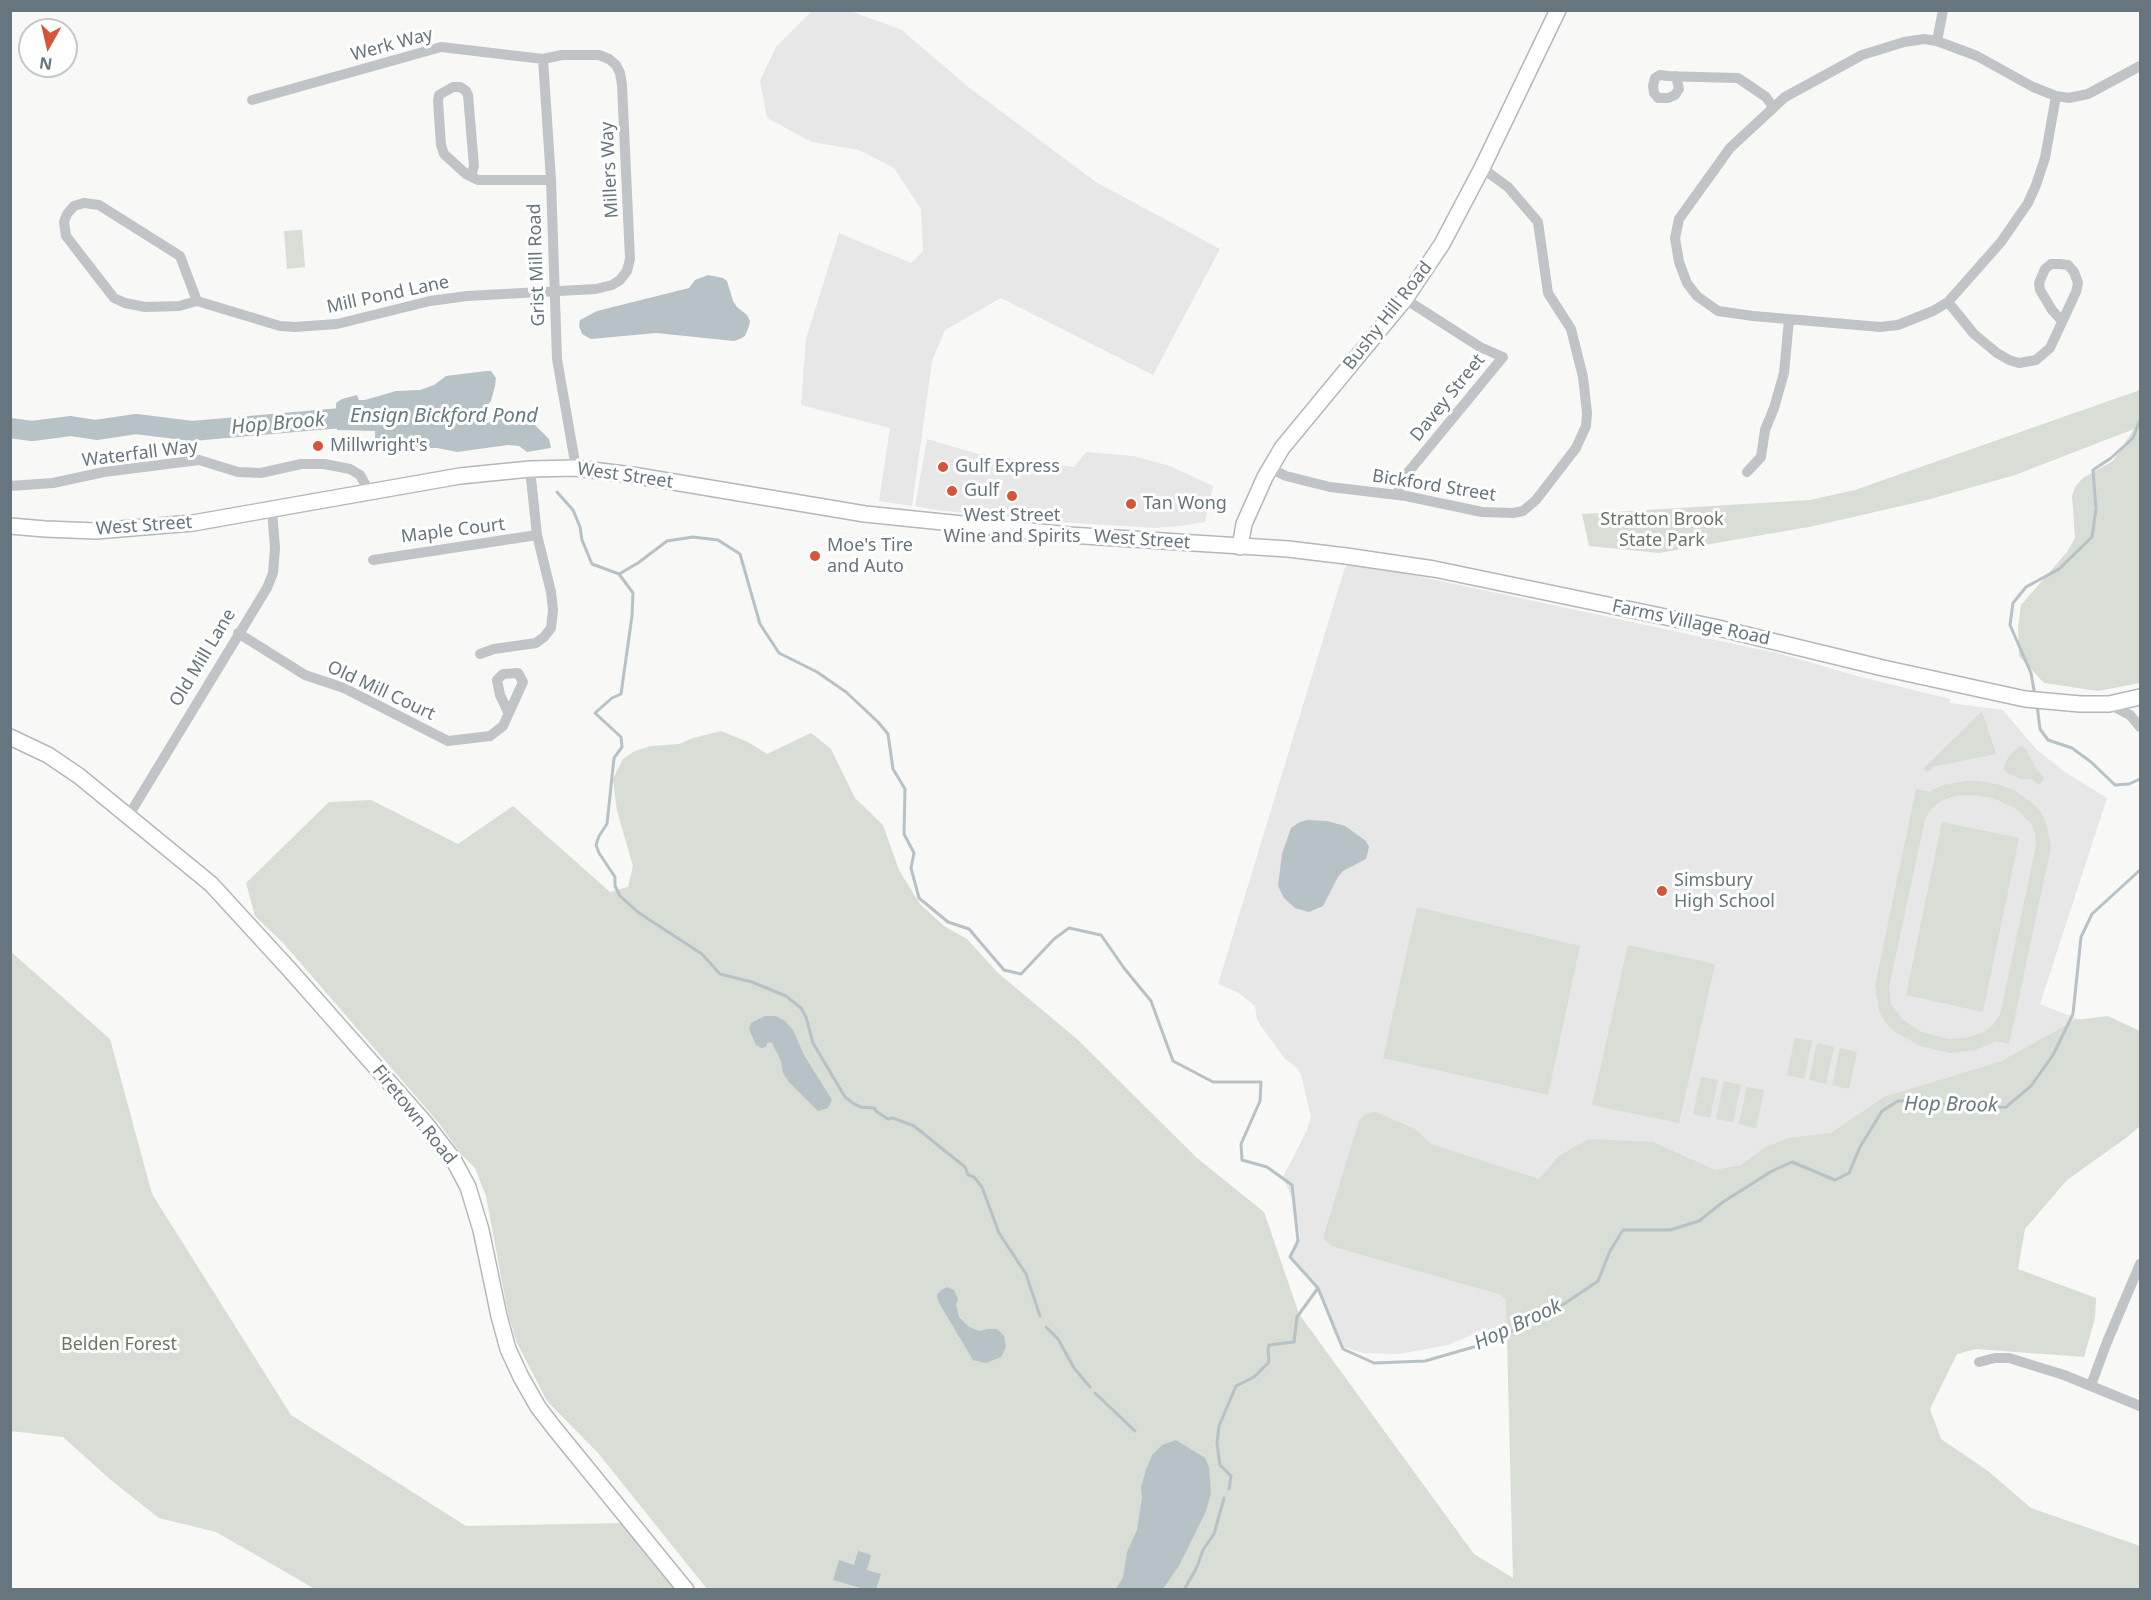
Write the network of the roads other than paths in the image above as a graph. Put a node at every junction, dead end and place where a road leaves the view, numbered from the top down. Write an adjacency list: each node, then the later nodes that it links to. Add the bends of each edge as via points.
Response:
1 (1558, 10): 10 (main road, Bushy Hill Road)
2 (1942, 10): 3 (street)
3 (1936, 41): 7 (street, via 1977,56); 9 (street, via 1904,42 1862,55)
4 (543, 59): 8 (street, Werk Way, via 441,47); 12 (street, Grist Mill Road); 13 (street, Millers Way, via 599,55 616,65 622,85 627,172 627,271 612,285)
5 (2140, 66): 7 (street, via 2088,94)
6 (1676, 76): 9 (street, via 1738,78 1766,97)
7 (2056, 96): 16 (street, via 2042,166 2028,203 2001,242)
8 (252, 100)
9 (1773, 107): 17 (street, via 1730,148 1679,219 1675,238 1687,283 1718,311)
10 (1482, 168): 14 (main road, Bushy Hill Road, via 1442,244); 25 (street, Bickford Street, via 1508,187 1538,222 1548,293 1571,329 1583,377 1586,426 1576,448 1536,500 1522,511 1482,512)
11 (471, 176): 11 (street, via 444,154 441,144 439,94 453,87 460,87 468,95 474,166); 12 (street, via 492,181)
12 (551, 180): 13 (street, Grist Mill Road)
13 (554, 292): 15 (street, Mill Pond Lane, via 458,297 337,324 295,327); 19 (street, Grist Mill Road, via 557,359)
14 (1405, 299): 20 (main road, Bushy Hill Road, via 1282,448); 25 (street, Davey Street, via 1480,347 1503,357 1401,481)
15 (197, 301): 15 (street, Mill Pond Lane, via 180,256 99,205 84,203 67,214 66,236 114,297 145,307)
16 (1948, 302): 17 (street, via 1898,325); 18 (street, via 1984,344 2019,363 2043,355)
17 (1790, 320): 22 (street, via 1784,373 1765,430 1761,457)
18 (2062, 321): 18 (street, via 2072,305 2078,283 2068,266 2051,264 2041,275 2040,290)
19 (576, 468): 21 (main road, West Street); 29 (main road, West Street, via 865,514)
20 (1270, 468): 25 (street, Bickford Street, via 1330,487); 29 (main road, Bushy Hill Road, via 1244,524)
21 (530, 469): 24 (main road, West Street); 28 (street)
22 (1747, 472)
23 (10, 486): 24 (street, Waterfall Way, via 199,460 238,472 261,473 301,464 324,464 360,475)
24 (369, 491): 26 (main road, West Street)
25 (1398, 495)
26 (272, 510): 27 (main road, West Street, via 136,529 69,531); 31 (street, Old Mill Lane, via 273,573)
27 (10, 526)
28 (537, 535): 30 (street, Maple Court); 32 (street, via 551,592 551,628 536,643)
29 (1240, 547): 34 (main road, Farms Village Road, via 1305,551 1434,569 1714,627 2025,699)
30 (373, 560)
31 (238, 633): 35 (street, Old Mill Court, via 305,675 344,688 448,741 490,736 502,726); 38 (street, Old Mill Lane)
32 (480, 654)
33 (2140, 696): 34 (main road, Farms Village Road)
34 (2109, 704): 36 (street, via 2130,715)
35 (508, 712)
36 (2140, 727)
37 (10, 737): 38 (main road, Firetown Road, via 48,755)
38 (129, 815): 43 (main road, Firetown Road, via 230,903 453,1159 468,1187 508,1349 521,1377 555,1429)
39 (2140, 1264): 41 (street)
40 (1979, 1362): 41 (street, via 2009,1358)
41 (2091, 1385): 42 (street)
42 (2140, 1406)
43 (687, 1590)

